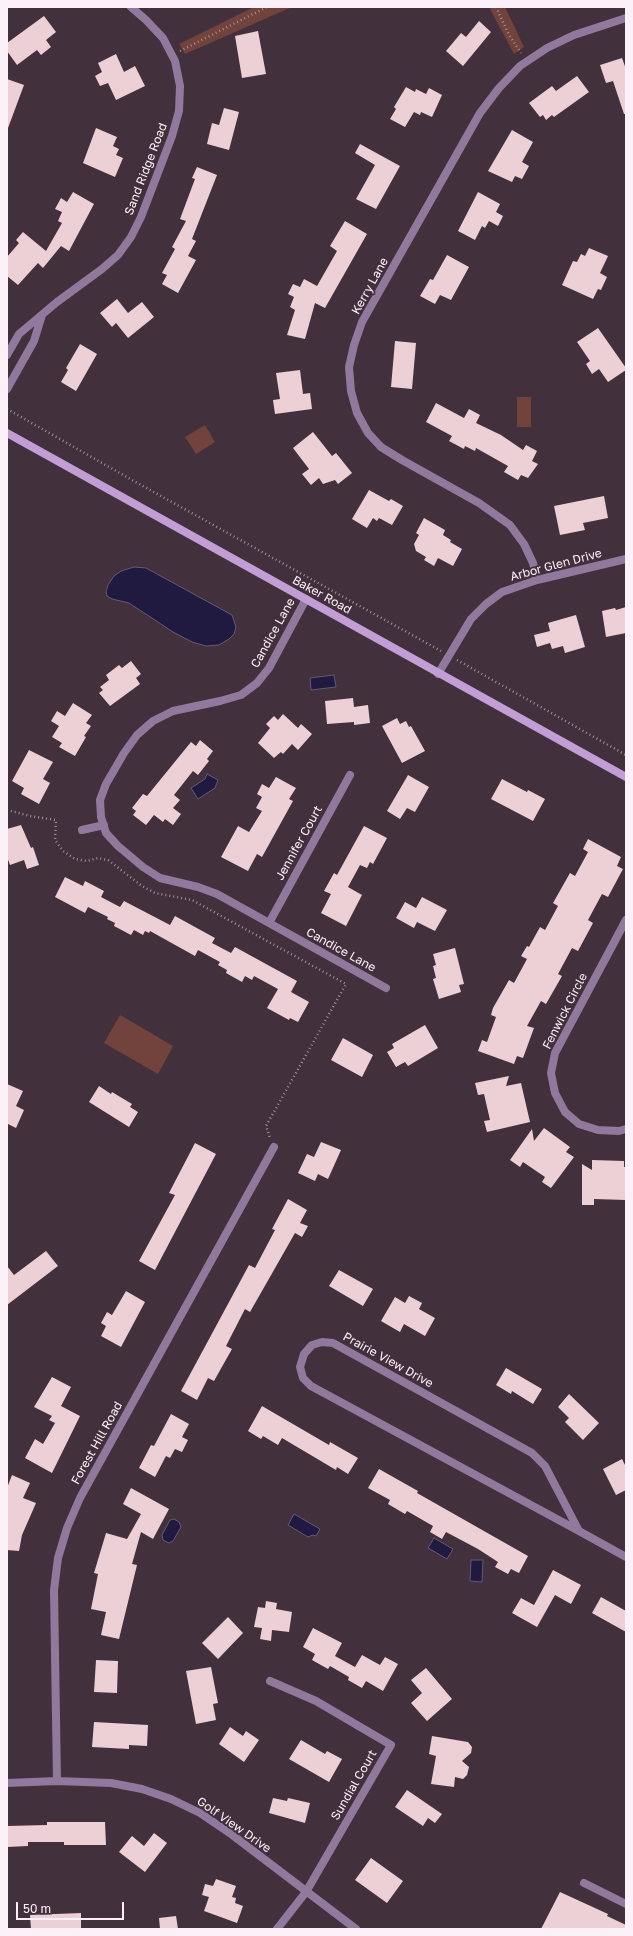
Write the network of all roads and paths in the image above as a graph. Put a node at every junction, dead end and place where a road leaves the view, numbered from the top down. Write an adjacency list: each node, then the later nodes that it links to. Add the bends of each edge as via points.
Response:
1 (131, 7): 5 (street, Sand Ridge Road, via 163,38)
2 (267, 7): 5 (path)
3 (496, 7): 6 (path)
4 (626, 18): 6 (street, Kerry Lane, via 574,36 547,48)
5 (172, 55): 7 (street, Sand Ridge Road, via 180,86 180,111 141,217 118,254)
6 (526, 62): 13 (street, Kerry Lane, via 499,88 480,113 362,322 349,367 350,391 368,433 382,447 402,460 479,503 510,525 524,544)
7 (42, 314): 8 (street, Sand Ridge Road, via 19,334); 9 (street, via 34,340)
8 (7, 355)
9 (7, 389)
10 (7, 409): 15 (path)
11 (7, 433): 14 (main road, Baker Road)
12 (626, 559): 13 (street, Arbor Glen Drive)
13 (537, 580): 15 (street, Arbor Glen Drive, via 502,592 486,604 472,619)
14 (306, 599): 16 (main road, Baker Road); 21 (street, Candice Lane, via 269,668 257,684 240,695 220,702 173,711 153,721 137,735 106,784 100,800)
15 (450, 656): 16 (street, Arbor Glen Drive); 17 (path)
16 (438, 674): 19 (main road, Baker Road)
17 (626, 755)
18 (350, 775): 24 (street, Jennifer Court)
19 (626, 777)
20 (7, 810): 28 (path, via 56,820 55,840 62,851 75,859 108,860 155,893 192,900 346,984 266,1126)
21 (104, 825): 22 (street); 24 (street, Candice Lane, via 106,833 118,846 160,878 217,894)
22 (82, 830)
23 (626, 920): 25 (street, Fenwick Circle)
24 (269, 923): 26 (street, Candice Lane)
25 (623, 931): 27 (street, Fenwick Circle, via 555,1053 551,1073 555,1093 565,1112 579,1124 598,1130)
26 (386, 988)
27 (626, 1129)
28 (274, 1147): 32 (street, Forest Hill Road, via 84,1491 67,1528 58,1558 54,1590)
29 (579, 1531): 29 (street, Prairie View Drive, via 311,1386 303,1378 300,1367 304,1354 312,1345 322,1342 333,1343 532,1453 545,1466); 30 (street, Prairie View Drive)
30 (626, 1556)
31 (270, 1681): 35 (street, Sundial Court, via 316,1701 391,1745)
32 (57, 1781): 33 (street, Golf View Drive); 35 (street, Golf View Drive, via 111,1783 142,1789 171,1799 200,1813)
33 (7, 1783)
34 (584, 1883): 36 (street)
35 (306, 1892): 37 (street); 38 (street, Golf View Drive)
36 (626, 1904)
37 (277, 1929)
38 (356, 1929)

